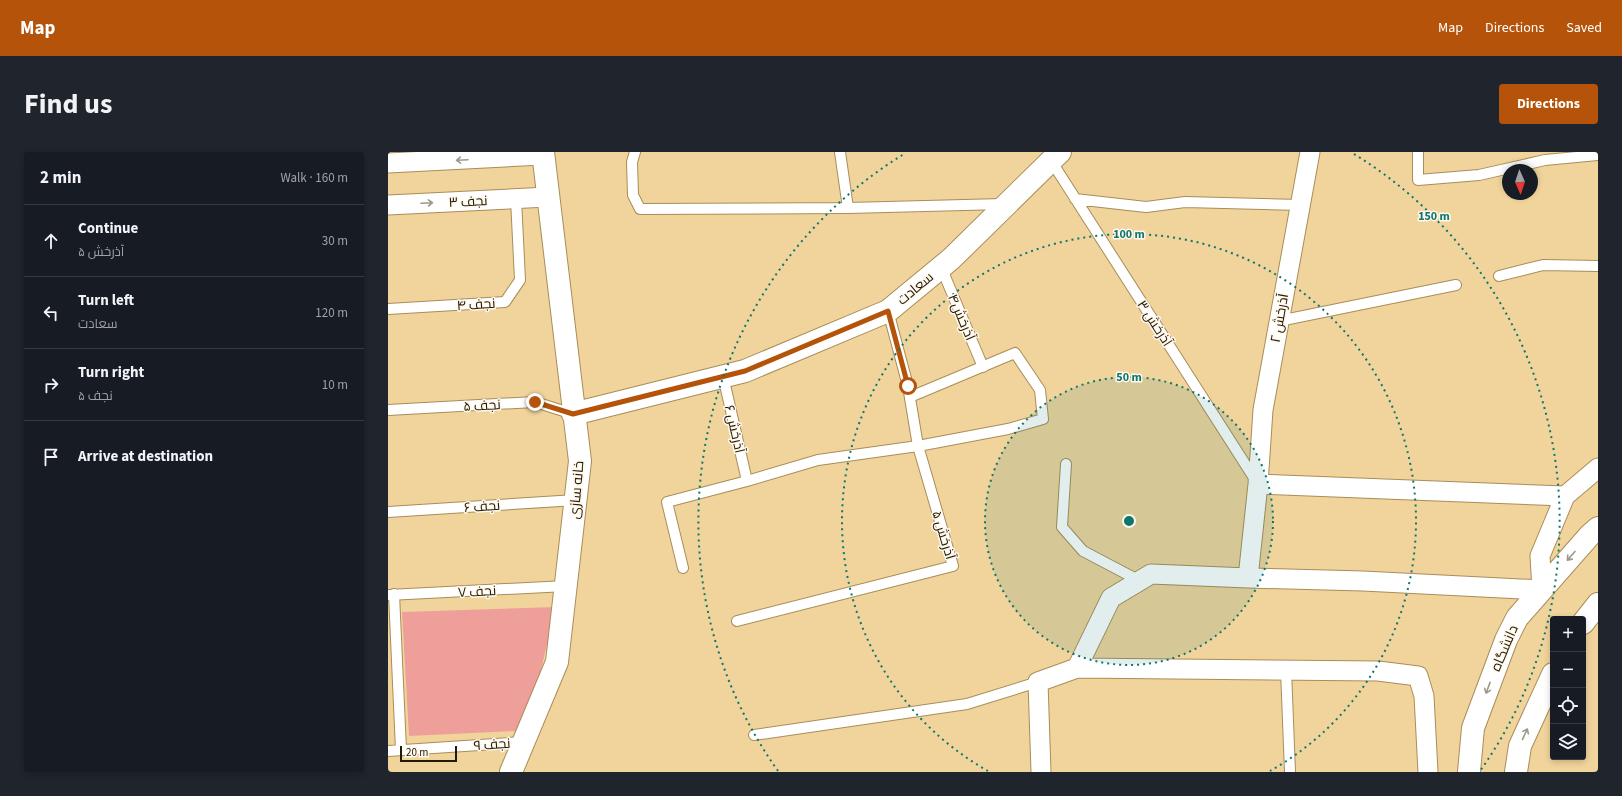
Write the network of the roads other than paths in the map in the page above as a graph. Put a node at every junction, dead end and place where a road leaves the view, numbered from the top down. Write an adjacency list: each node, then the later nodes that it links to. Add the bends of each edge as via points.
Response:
1 (635, 152): 15 (lane, via 632,162 633,195 640,209)
2 (840, 152): 15 (lane)
3 (1310, 152): 14 (street, آذرخش ۲)
4 (1418, 152): 7 (lane, via 1418,180 1479,175 1545,160)
5 (543, 154): 8 (street, one-way to 8); 9 (street, خانه سازی)
6 (1052, 155): 11 (lane, آذرخش ۳); 12 (street, سعادت)
7 (1598, 155)
8 (388, 163)
9 (548, 197): 10 (street, نجف ۳); 27 (street, خانه سازی)
10 (516, 199): 13 (street, نجف ۳, one-way to 10); 20 (lane, نجف ۴, via 520,280 505,302)
11 (1075, 199): 14 (lane, via 1146,207 1185,202); 32 (lane, آذرخش ۳)
12 (1007, 204): 15 (lane); 17 (street, سعادت)
13 (388, 205)
14 (1300, 205): 22 (street, آذرخش ۲)
15 (848, 208)
16 (1598, 266): 18 (lane, via 1543,266)
17 (941, 267): 21 (street, سعادت); 23 (lane, آذرخش۴)
18 (1499, 276)
19 (1456, 285): 22 (lane)
20 (388, 309)
21 (888, 311): 24 (street, سعادت, via 745,371); 25 (lane, آذرخش ۵)
22 (1279, 321): 32 (street, آذرخش ۲, via 1262,410)
23 (983, 367): 25 (lane); 28 (lane, via 1015,353 1040,390 1043,419 1008,429)
24 (723, 376): 27 (street, سعادت); 31 (lane, آذرخش ۶)
25 (910, 397): 28 (lane, آذرخش ۵)
26 (388, 410): 27 (lane, نجف ۵, via 535,402)
27 (573, 414): 34 (street, خانه سازی, via 580,461)
28 (918, 446): 31 (lane, via 818,460); 45 (lane, آذرخش ۵, via 953,566)
29 (1066, 464): 39 (lane, via 1062,526 1083,551)
30 (1598, 468): 33 (street)
31 (747, 481): 37 (lane, via 668,502)
32 (1258, 484): 33 (street); 38 (street, آذرخش ۲)
33 (1565, 496): 41 (street, via 1540,556)
34 (576, 500): 35 (lane, نجف ۶); 40 (street, خانه سازی)
35 (388, 512)
36 (1598, 528): 41 (street, دانشگاه, one-way to 41)
37 (683, 568)
38 (1248, 578): 39 (street, via 1151,574); 41 (street)
39 (1140, 580): 46 (street, via 1111,598)
40 (566, 586): 42 (lane, نجف ۷); 52 (street, خانه سازی, via 557,662)
41 (1542, 590): 59 (street, دانشگاه, one-way to 59, via 1518,618 1506,640 1473,728)
42 (391, 595): 47 (lane)
43 (1598, 604): 44 (street)
44 (1586, 619)
45 (736, 621)
46 (1076, 668): 48 (street); 50 (street)
47 (393, 669): 53 (lane)
48 (1286, 670): 57 (lane); 58 (street, via 1378,671 1418,676 1424,696)
49 (1550, 681): 60 (street, one-way to 49, via 1520,746)
50 (1038, 682): 51 (lane, via 967,704); 56 (street)
51 (754, 735)
52 (524, 742): 53 (lane, نجف ۹); 55 (street, خانه سازی)
53 (401, 750): 54 (lane, نجف ۹)
54 (388, 751)
55 (511, 772)
56 (1041, 772)
57 (1290, 772)
58 (1428, 772)
59 (1469, 772)
60 (1516, 772)

